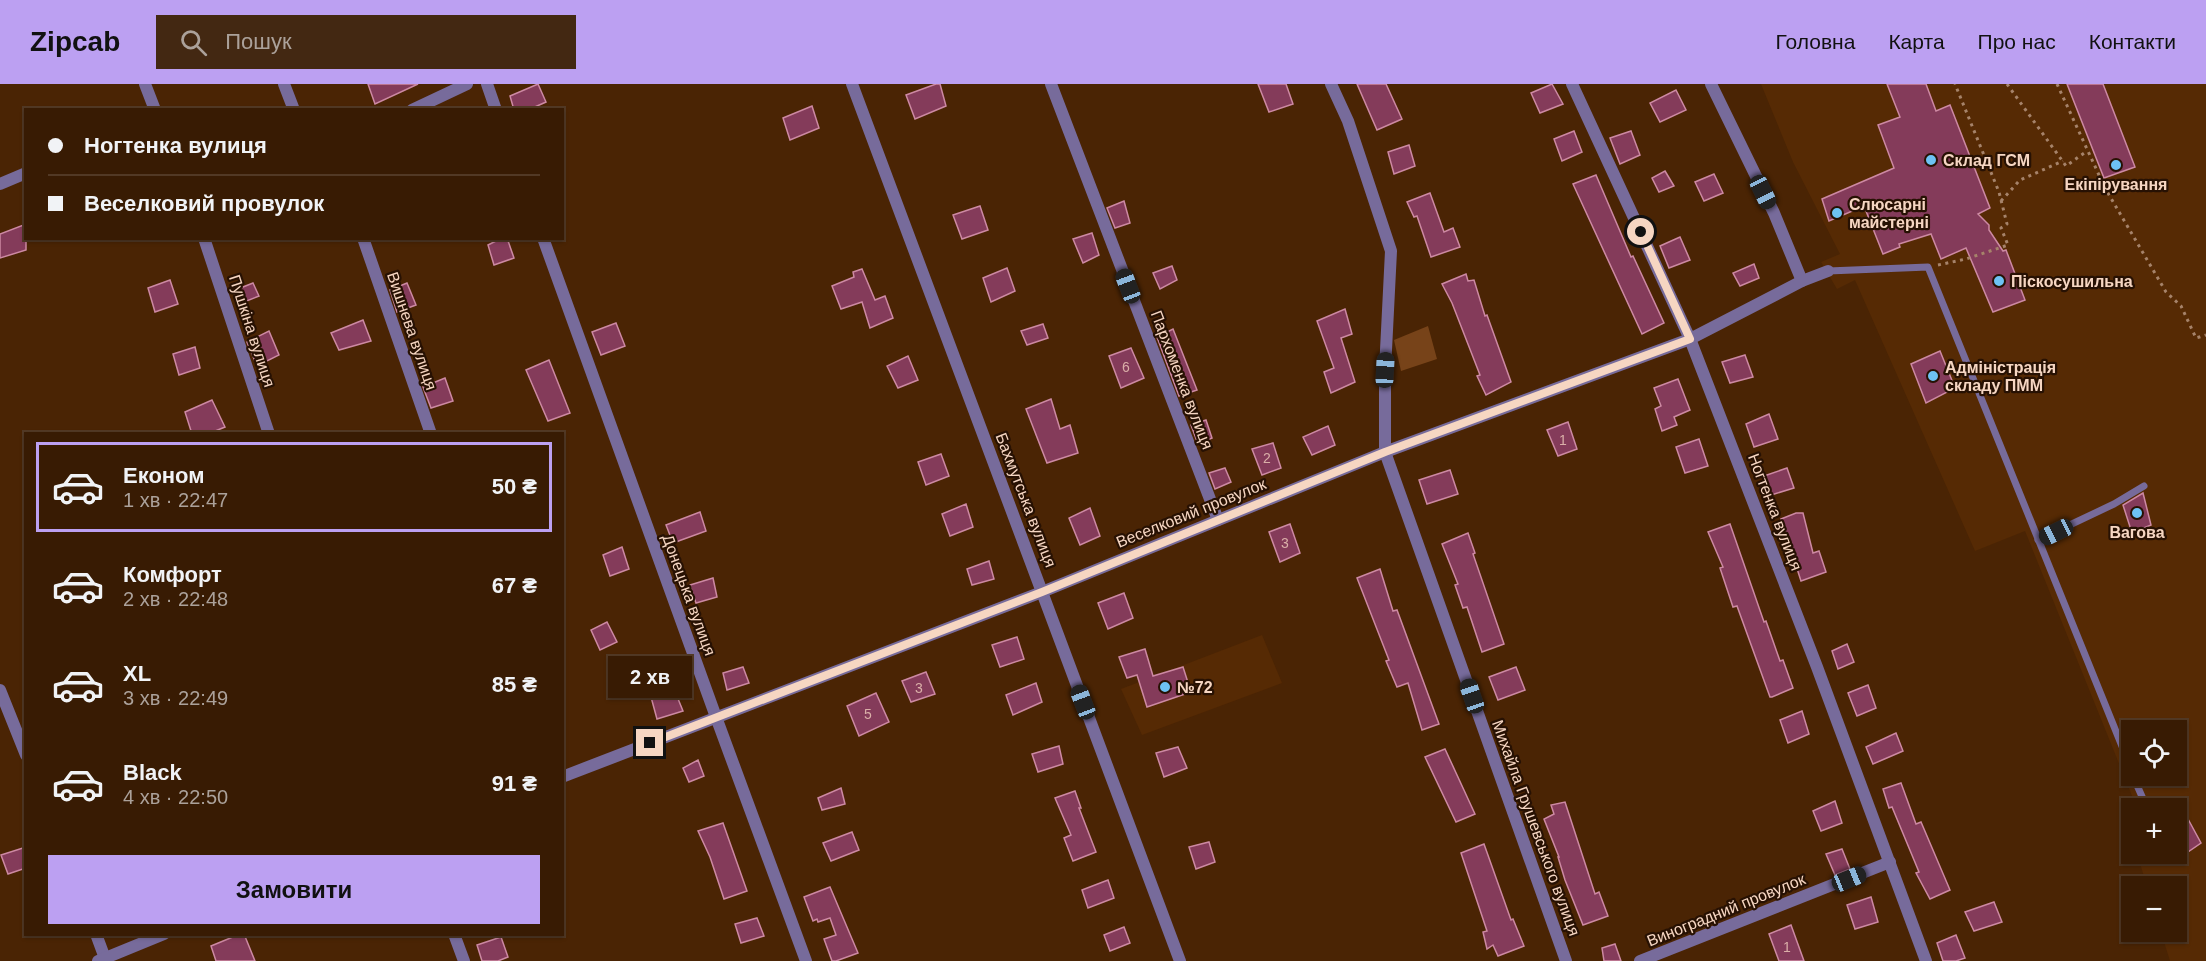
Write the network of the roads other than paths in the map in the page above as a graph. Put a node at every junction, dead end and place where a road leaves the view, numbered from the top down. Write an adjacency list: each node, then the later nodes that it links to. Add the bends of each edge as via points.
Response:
1 (145, 84): 10 (street)
2 (284, 84): 11 (street)
3 (467, 84): 12 (street)
4 (487, 84): 13 (street)
5 (852, 84): 28 (street, Бахмутська вулиця)
6 (1051, 84): 26 (street, Пархоменка вулиця)
7 (1331, 84): 24 (street, Михайла Грушевського вулиця, via 1348,121 1391,251)
8 (1572, 84): 21 (street, Ногтенка вулиця)
9 (1711, 84): 20 (street, via 1774,213)
10 (154, 108)
11 (293, 108)
12 (416, 108)
13 (495, 108)
14 (24, 174): 15 (street)
15 (0, 184)
16 (205, 240): 22 (street, Пушкіна вулиця)
17 (364, 240): 23 (street, Вишнева вулиця)
18 (544, 240): 30 (street, Донецька вулиця)
19 (1828, 272): 20 (street, Веселковий провулок); 27 (lane, via 1928,267)
20 (1802, 281): 21 (street, Веселковий провулок)
21 (1690, 339): 24 (street, Веселковий провулок); 34 (street, Ногтенка вулиця)
22 (268, 432)
23 (430, 432)
24 (1385, 452): 26 (street, Веселковий провулок); 42 (street, Михайла Грушевського вулиця)
25 (2144, 486): 27 (lane)
26 (1218, 520): 28 (street, Веселковий провулок)
27 (2038, 540): 31 (lane)
28 (1042, 592): 30 (street, Веселковий провулок); 41 (street, Бахмутська вулиця)
29 (0, 690): 32 (street)
30 (716, 717): 33 (street, Веселковий провулок); 40 (street, Донецька вулиця)
31 (2121, 744)
32 (24, 750)
33 (564, 776)
34 (1890, 862): 43 (street, Виноградний провулок); 44 (street, Ногтенка вулиця)
35 (97, 936): 38 (street)
36 (159, 936): 38 (street)
37 (455, 936): 39 (street)
38 (103, 960)
39 (464, 961)
40 (806, 961)
41 (1180, 961)
42 (1566, 961)
43 (1640, 961)
44 (1926, 961)

